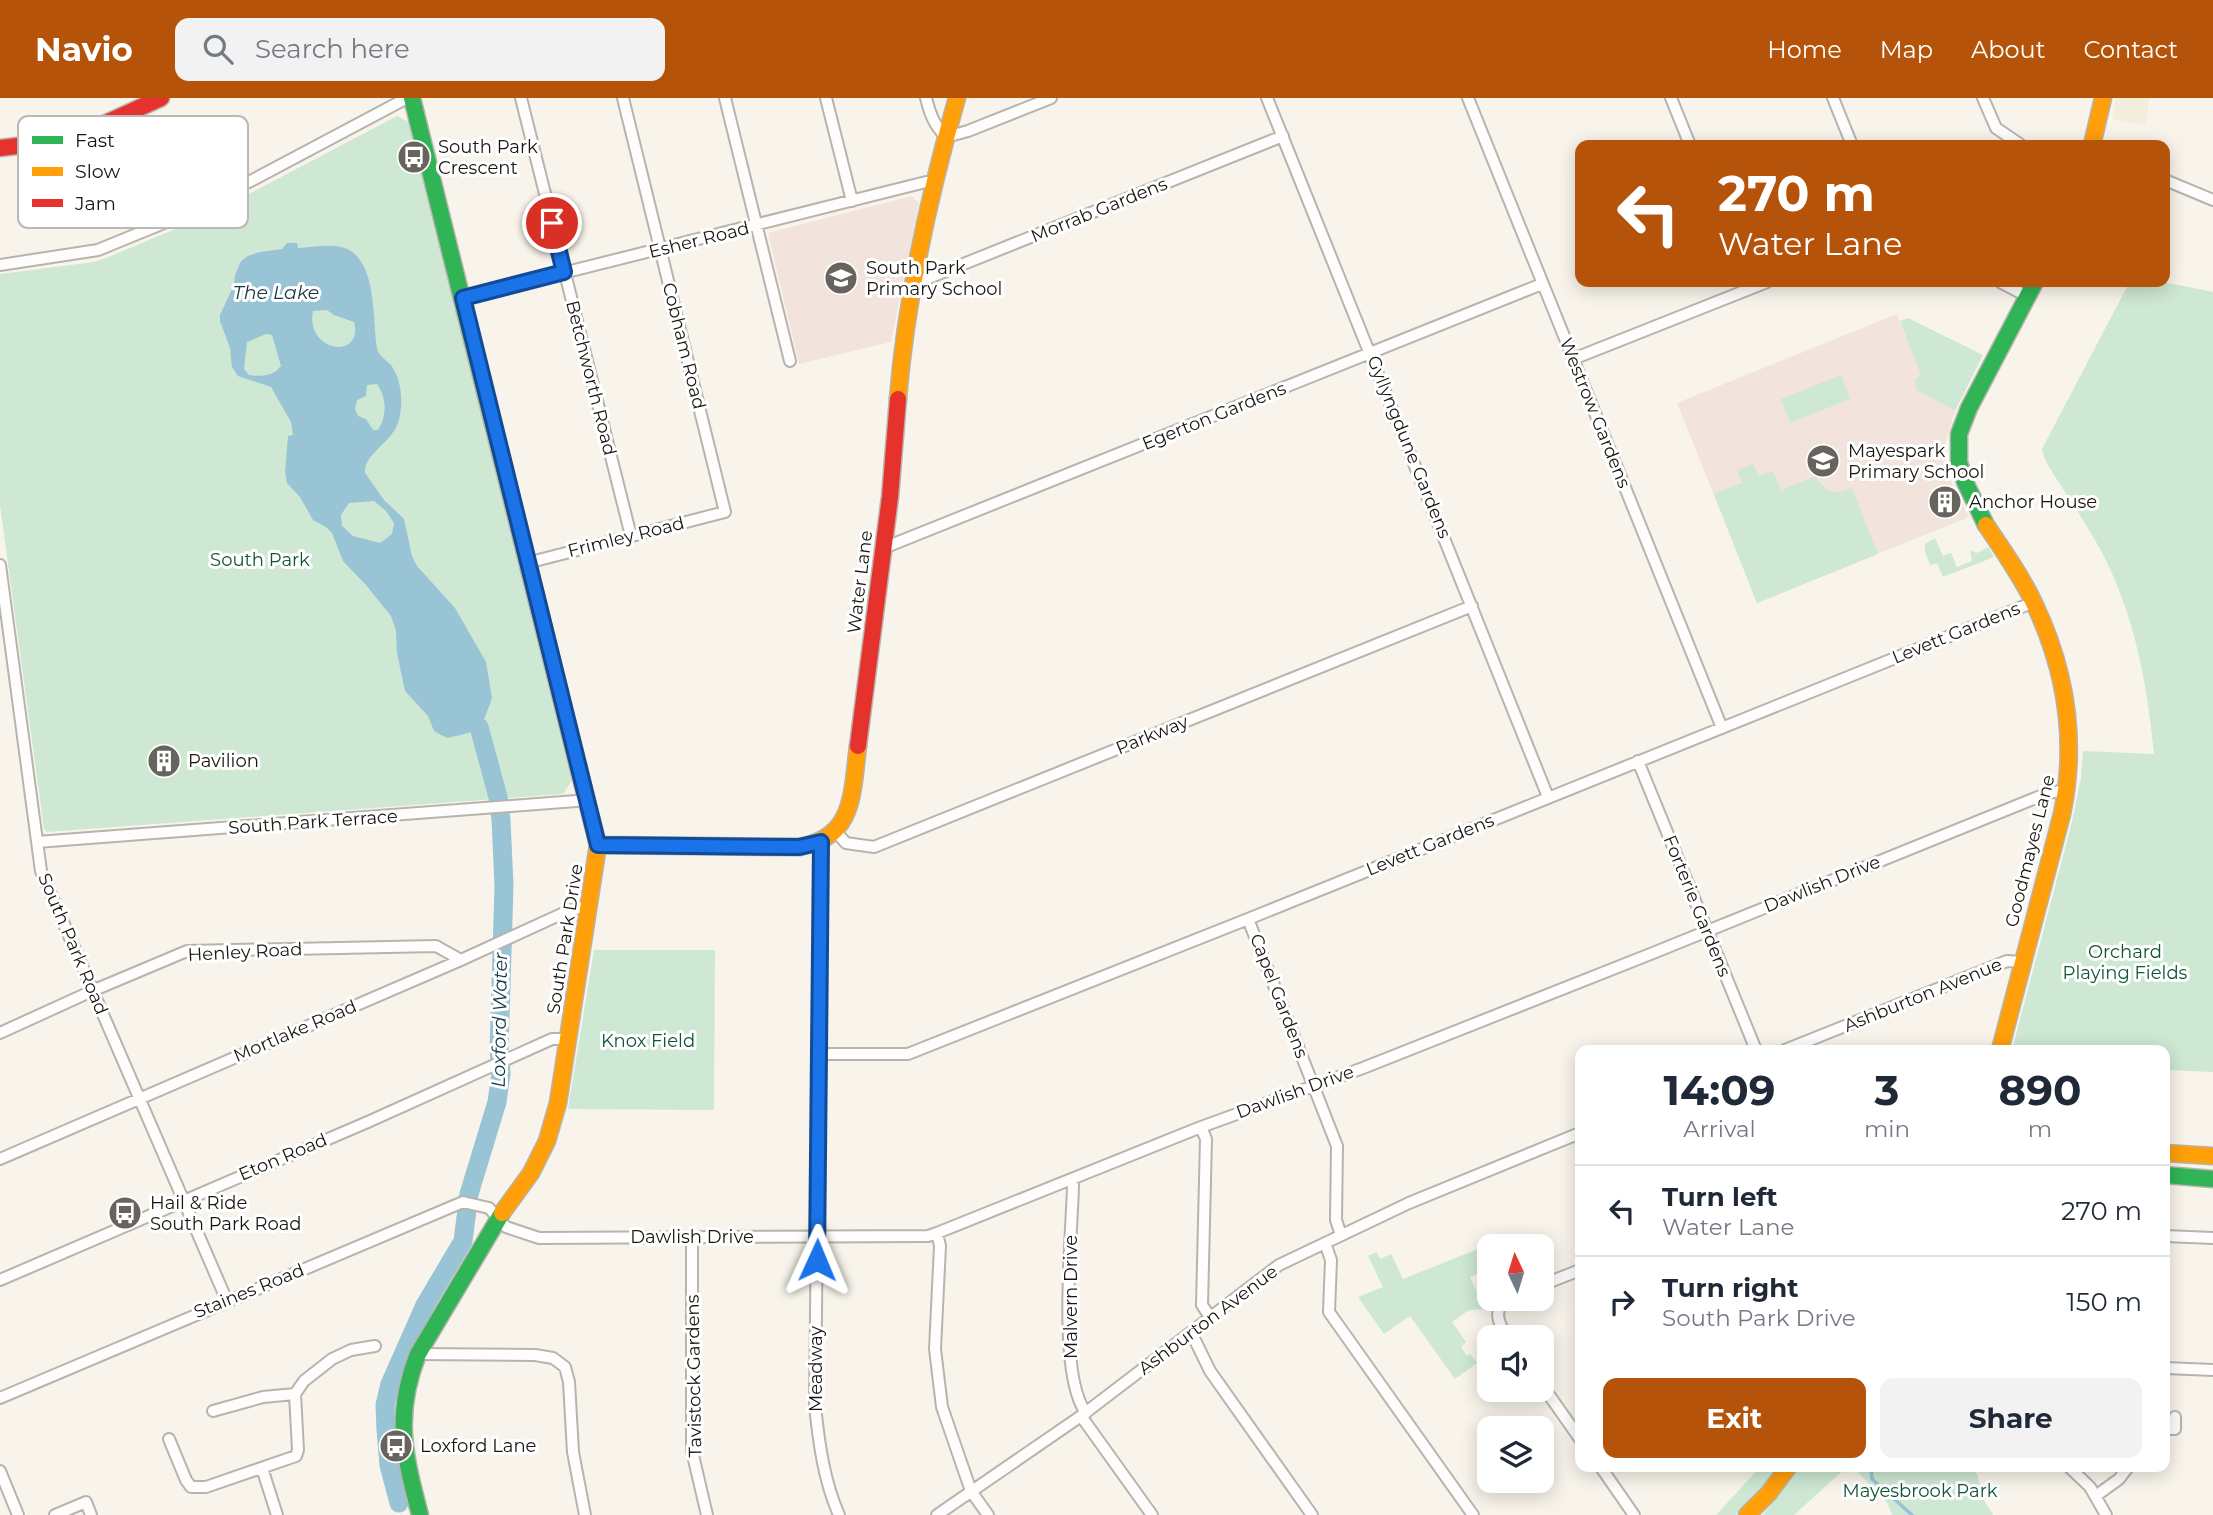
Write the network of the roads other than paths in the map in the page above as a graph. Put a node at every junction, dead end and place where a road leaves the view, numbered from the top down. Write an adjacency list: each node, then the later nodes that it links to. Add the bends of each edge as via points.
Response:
1 (160, 98): 16 (street)
2 (410, 98): 26 (street); 39 (street, South Park Drive)
3 (521, 98): 34 (street, Betchworth Road)
4 (623, 98): 32 (street, Cobham Road)
5 (725, 98): 30 (street)
6 (826, 98): 29 (street)
7 (926, 98): 18 (street, via 936,128)
8 (957, 98): 18 (street, Water Lane)
9 (1051, 98): 18 (street)
10 (1267, 98): 17 (street, Gyllyngdune Gardens)
11 (1468, 98): 36 (street, Westrow Gardens)
12 (1671, 98): 19 (street)
13 (1833, 98): 20 (street)
14 (1983, 98): 21 (street, via 1996,128)
15 (2103, 98): 22 (street)
16 (121, 116)
17 (1283, 136): 35 (street, Morrab Gardens); 40 (street, Gyllyngdune Gardens)
18 (946, 137): 27 (street, Water Lane)
19 (1688, 140)
20 (1850, 140)
21 (2014, 140)
22 (2093, 140)
23 (18, 146): 24 (street)
24 (0, 148)
25 (2170, 182): 28 (street)
26 (248, 183)
27 (934, 183): 29 (street, Esher Road); 35 (street, Water Lane)
28 (2213, 200)
29 (852, 201): 30 (street, Esher Road)
30 (757, 225): 32 (street, Esher Road); 42 (street)
31 (151, 228): 33 (street, via 97,250)
32 (660, 249): 34 (street, Esher Road); 43 (street, Cobham Road)
33 (0, 265)
34 (564, 272): 39 (street, Esher Road); 44 (street, Betchworth Road)
35 (914, 280): 45 (street, Water Lane, via 903,338)
36 (1542, 284): 40 (street, Egerton Gardens); 41 (street, Westrow Gardens)
37 (1744, 287): 41 (street)
38 (2031, 289): 49 (street, Goodmayes Lane, via 1964,420 1957,457 1965,485)
39 (463, 298): 46 (street, South Park Drive)
40 (1371, 353): 45 (street, Egerton Gardens); 50 (street, Gyllyngdune Gardens)
41 (1573, 359): 51 (street, Westrow Gardens)
42 (790, 361)
43 (725, 512): 44 (street, Frimley Road)
44 (631, 536): 46 (street, Frimley Road)
45 (884, 544): 56 (street, Water Lane, via 850,807)
46 (527, 563): 55 (street, South Park Drive)
47 (0, 565): 48 (street, South Park Road)
48 (2, 593): 57 (street, South Park Road)
49 (2034, 602): 51 (street, Levett Gardens); 53 (street, Goodmayes Lane, via 2066,710)
50 (1472, 606): 54 (street, Gyllyngdune Gardens); 56 (street, Parkway, via 874,847 846,844)
51 (1722, 728): 52 (street, Levett Gardens)
52 (1638, 761): 54 (street, Levett Gardens); 62 (street, Forterie Gardens)
53 (2067, 792): 62 (street, Dawlish Drive, via 2048,793); 64 (street, Goodmayes Lane)
54 (1548, 797): 61 (street, Levett Gardens)
55 (589, 800): 57 (street, South Park Terrace); 59 (street, South Park Drive)
56 (835, 831): 58 (street, Water Lane)
57 (37, 842): 65 (street, South Park Road, via 46,886)
58 (821, 842): 59 (street, Water Lane, via 786,847); 71 (street, Meadway)
59 (598, 845): 60 (street, South Park Drive)
60 (590, 905): 63 (street, Mortlake Road); 67 (street, South Park Drive)
61 (1248, 919): 71 (street, Levett Gardens, via 908,1054); 72 (street, Capel Gardens)
62 (1707, 930): 68 (street, Forterie Gardens); 72 (street, Dawlish Drive)
63 (461, 960): 65 (street, Henley Road, via 436,946 187,951); 73 (street, Mortlake Road)
64 (2023, 962): 69 (street, Ashburton Avenue, via 2007,961); 70 (street, Goodmayes Lane)
65 (92, 990): 66 (street, Henley Road); 73 (street, South Park Road)
66 (0, 1033)
67 (568, 1039): 82 (street, Eton Road, via 552,1039); 83 (street, South Park Drive, via 547,1141 531,1173)
68 (1754, 1045)
69 (1797, 1045)
70 (2001, 1045)
71 (819, 1054): 87 (street, Meadway)
72 (1314, 1085): 74 (street, Dawlish Drive); 85 (street, Capel Gardens, via 1336,1146 1336,1220)
73 (139, 1098): 78 (street, Mortlake Road); 82 (street, South Park Road)
74 (1202, 1127): 81 (street, Dawlish Drive); 95 (street, via 1206,1139 1202,1305)
75 (1575, 1135): 85 (street, Ashburton Avenue)
76 (2170, 1153): 77 (street)
77 (2213, 1156)
78 (0, 1159)
79 (2170, 1175): 80 (street)
80 (2213, 1179)
81 (1071, 1180): 84 (street, Dawlish Drive); 105 (street, Malvern Drive, via 1070,1355 1074,1388)
82 (183, 1200): 92 (street, Eton Road); 94 (street, South Park Road)
83 (499, 1217): 86 (street, Dawlish Drive, via 506,1227 539,1238); 94 (street, Staines Road, via 489,1208 468,1203); 98 (street, South Park Drive)
84 (937, 1233): 87 (street, Dawlish Drive); 116 (street, via 935,1349 942,1407)
85 (1341, 1235): 90 (street, Ashburton Avenue)
86 (692, 1236): 87 (street, Dawlish Drive); 124 (street, Tavistock Gardens, via 692,1451)
87 (817, 1236): 125 (street, Meadway, via 815,1406 819,1444)
88 (2170, 1236): 89 (street)
89 (2213, 1238)
90 (1325, 1243): 95 (street, Ashburton Avenue, via 1279,1265); 130 (street, via 1331,1260 1329,1312)
91 (1575, 1272): 93 (street)
92 (0, 1280)
93 (1554, 1280)
94 (227, 1301): 102 (street, Staines Road)
95 (1210, 1317): 96 (street, Ashburton Avenue)
96 (1191, 1332): 105 (street, Ashburton Avenue); 129 (street, via 1210,1371)
97 (375, 1346): 101 (street, via 332,1359)
98 (418, 1354): 118 (street, South Park Drive, via 405,1394 403,1433); 123 (street, via 535,1355 553,1358 565,1367)
99 (2170, 1368): 100 (street)
100 (2213, 1370)
101 (295, 1394): 104 (street, via 263,1397); 110 (street, via 296,1456)
102 (0, 1398)
103 (1554, 1402): 108 (street)
104 (213, 1411)
105 (1084, 1414): 116 (street, Ashburton Avenue); 128 (street, Malvern Drive)
106 (2175, 1417): 107 (street, via 2175,1429)
107 (2170, 1429)
108 (1575, 1432)
109 (169, 1439): 110 (street, via 191,1487 206,1487)
110 (262, 1468): 122 (street)
111 (0, 1471): 119 (street)
112 (1604, 1472): 131 (street)
113 (1785, 1472): 132 (street)
114 (2074, 1472): 117 (street)
115 (2124, 1472): 117 (street)
116 (971, 1491): 126 (street, Ashburton Avenue); 127 (street)
117 (2097, 1495): 133 (street)
118 (416, 1514)
119 (18, 1515)
120 (55, 1515): 121 (street, via 86,1502)
121 (91, 1515)
122 (276, 1515)
123 (585, 1515)
124 (707, 1515)
125 (839, 1515)
126 (937, 1515)
127 (988, 1515)
128 (1152, 1515)
129 (1312, 1515)
130 (1473, 1515)
131 (1634, 1515)
132 (1747, 1515)
133 (2106, 1515)

